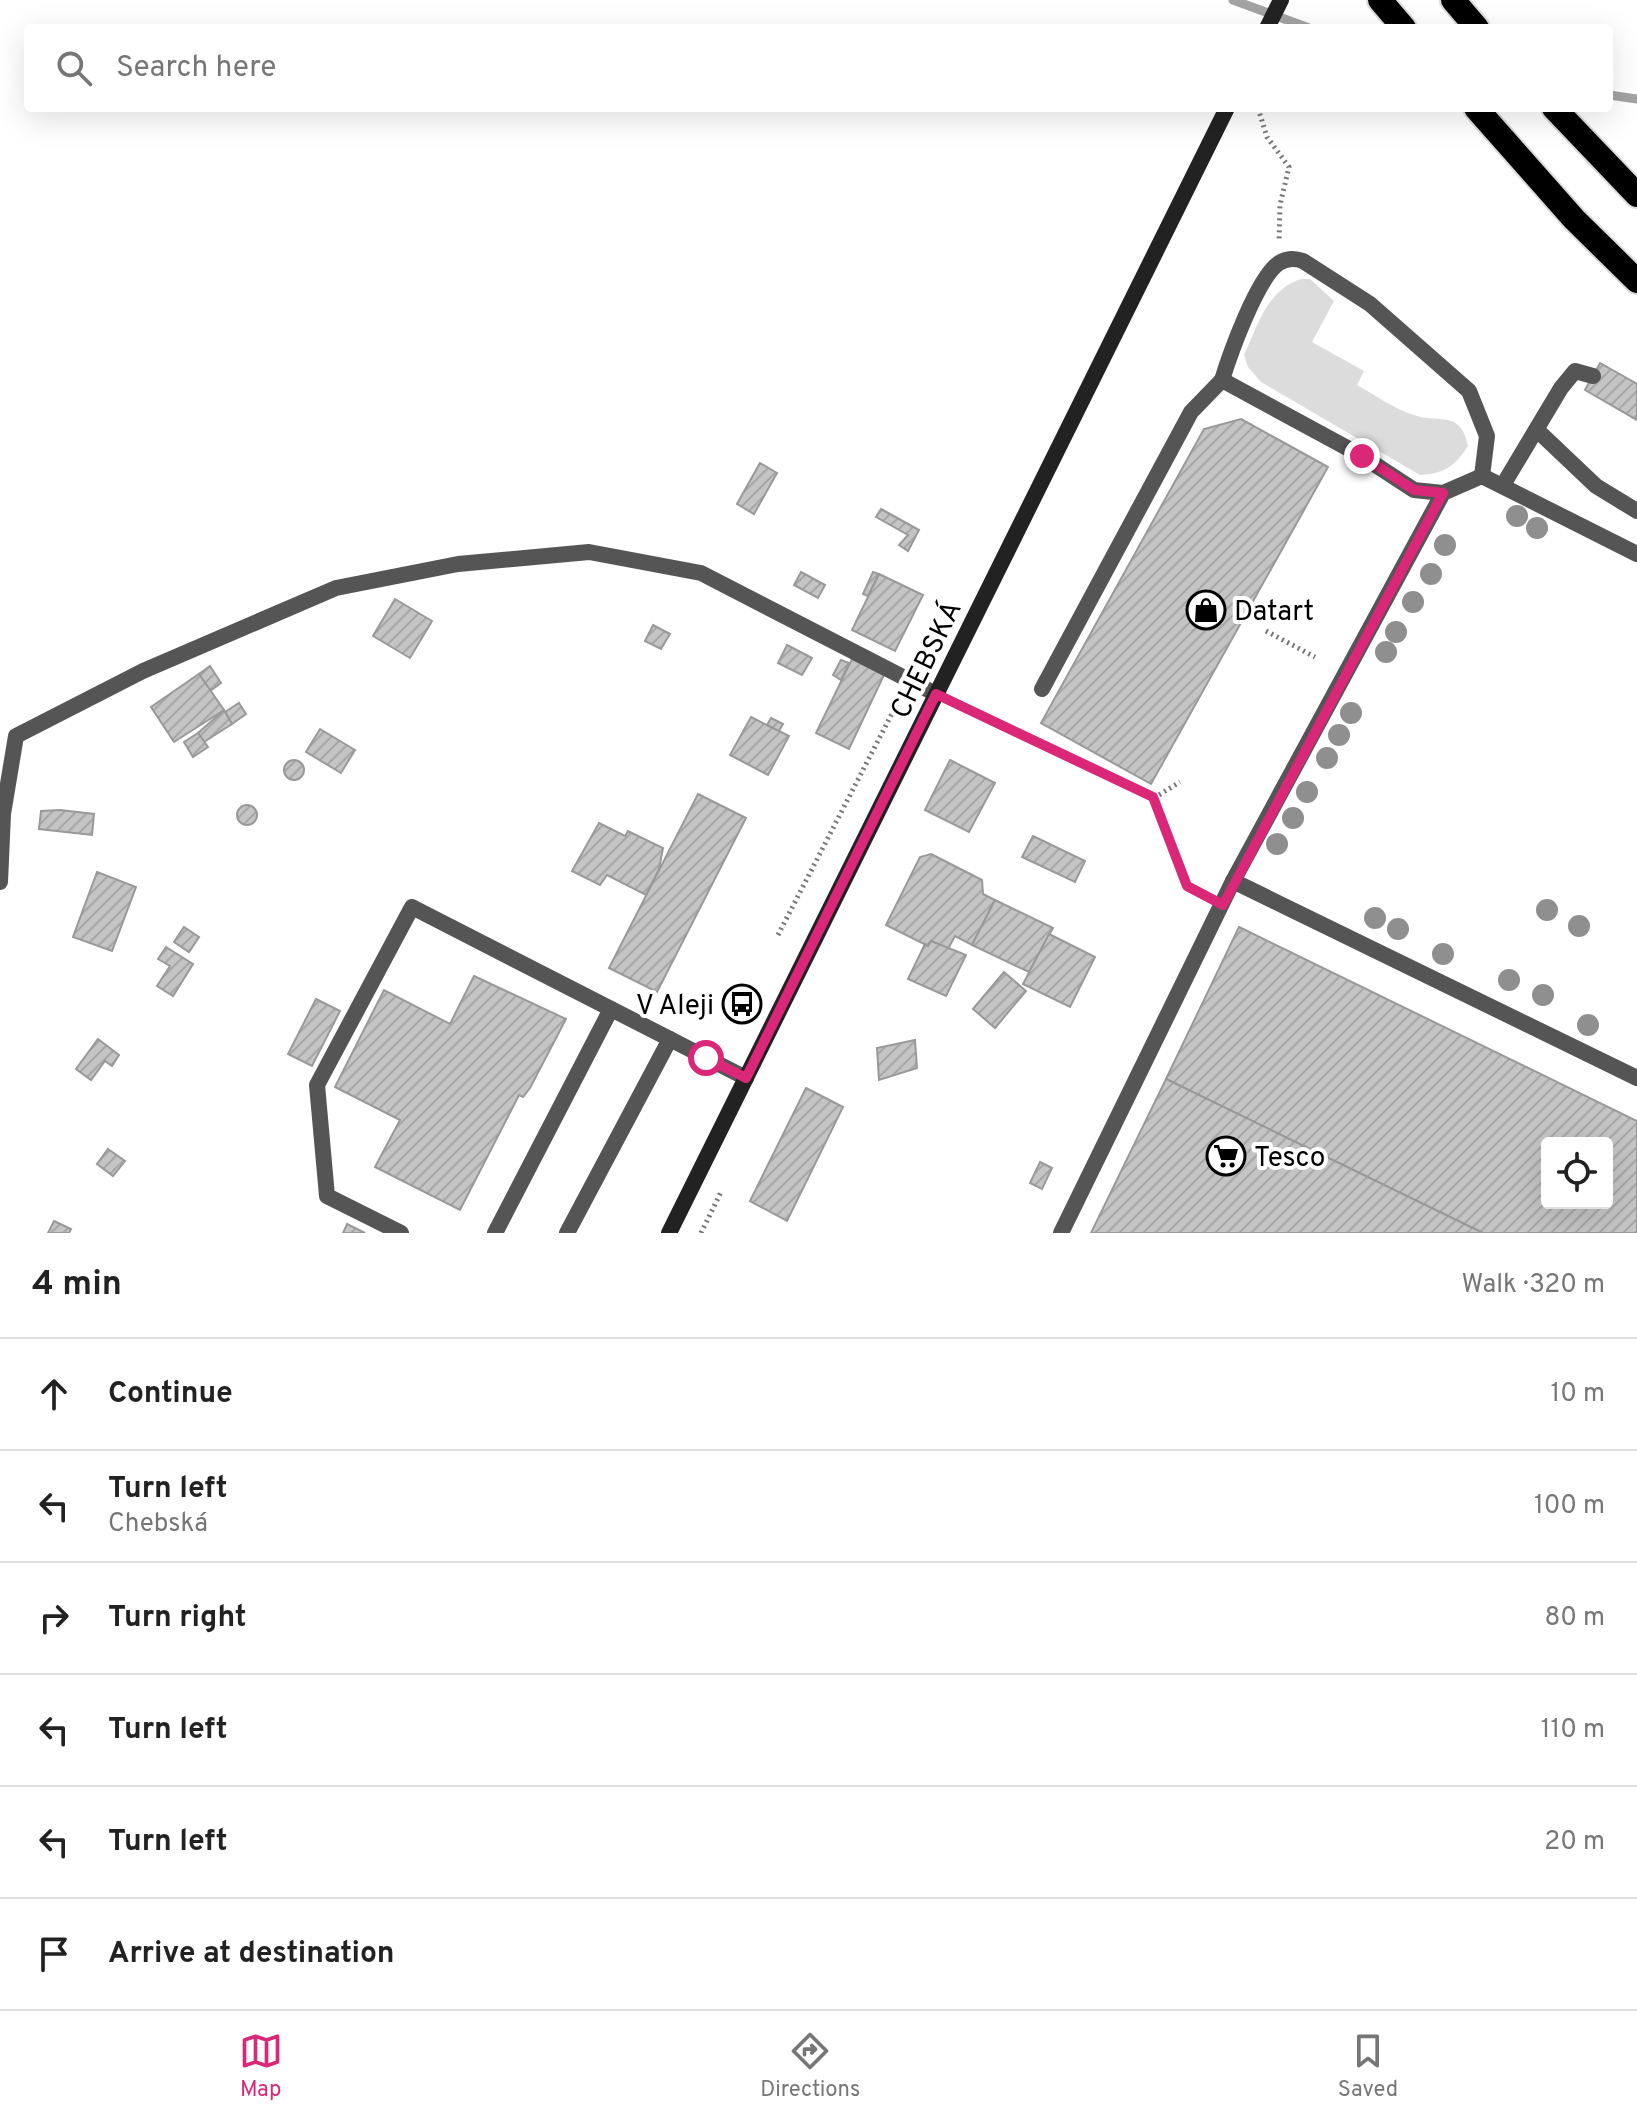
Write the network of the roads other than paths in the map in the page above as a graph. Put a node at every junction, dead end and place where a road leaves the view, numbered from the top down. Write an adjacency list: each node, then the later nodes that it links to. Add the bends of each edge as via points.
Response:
1 (1281, 0): 4 (street)
2 (1380, 0): 5 (highway)
3 (1453, 0): 6 (highway)
4 (1269, 24)
5 (1401, 24)
6 (1474, 24)
7 (1225, 112): 21 (street, CHEBSKÁ)
8 (1480, 112): 11 (highway)
9 (1558, 112): 10 (highway)
10 (1637, 195)
11 (1637, 281)
12 (1593, 376): 14 (street, via 1575,371)
13 (1222, 380): 15 (street, via 1267,277 1279,263 1303,261 1370,304 1469,391 1487,436); 17 (street, via 1414,490); 20 (street, via 1191,412)
14 (1538, 431): 16 (street); 18 (street, via 1596,486)
15 (1482, 476): 16 (street); 17 (street)
16 (1503, 485): 19 (street)
17 (1443, 493): 22 (street)
18 (1637, 511)
19 (1637, 554)
20 (1042, 689)
21 (936, 694): 23 (street, via 701,573 589,552 458,564 336,588 143,671 16,736 3,814); 26 (street, CHEBSKÁ)
22 (1233, 881): 27 (street); 32 (street)
23 (0, 882)
24 (611, 1009): 25 (street); 28 (street, via 412,907 317,1085 327,1196); 29 (street)
25 (670, 1039): 26 (street); 30 (street)
26 (746, 1078): 31 (street, CHEBSKÁ)
27 (1637, 1078)
28 (401, 1233)
29 (495, 1233)
30 (567, 1233)
31 (669, 1233)
32 (1061, 1233)

